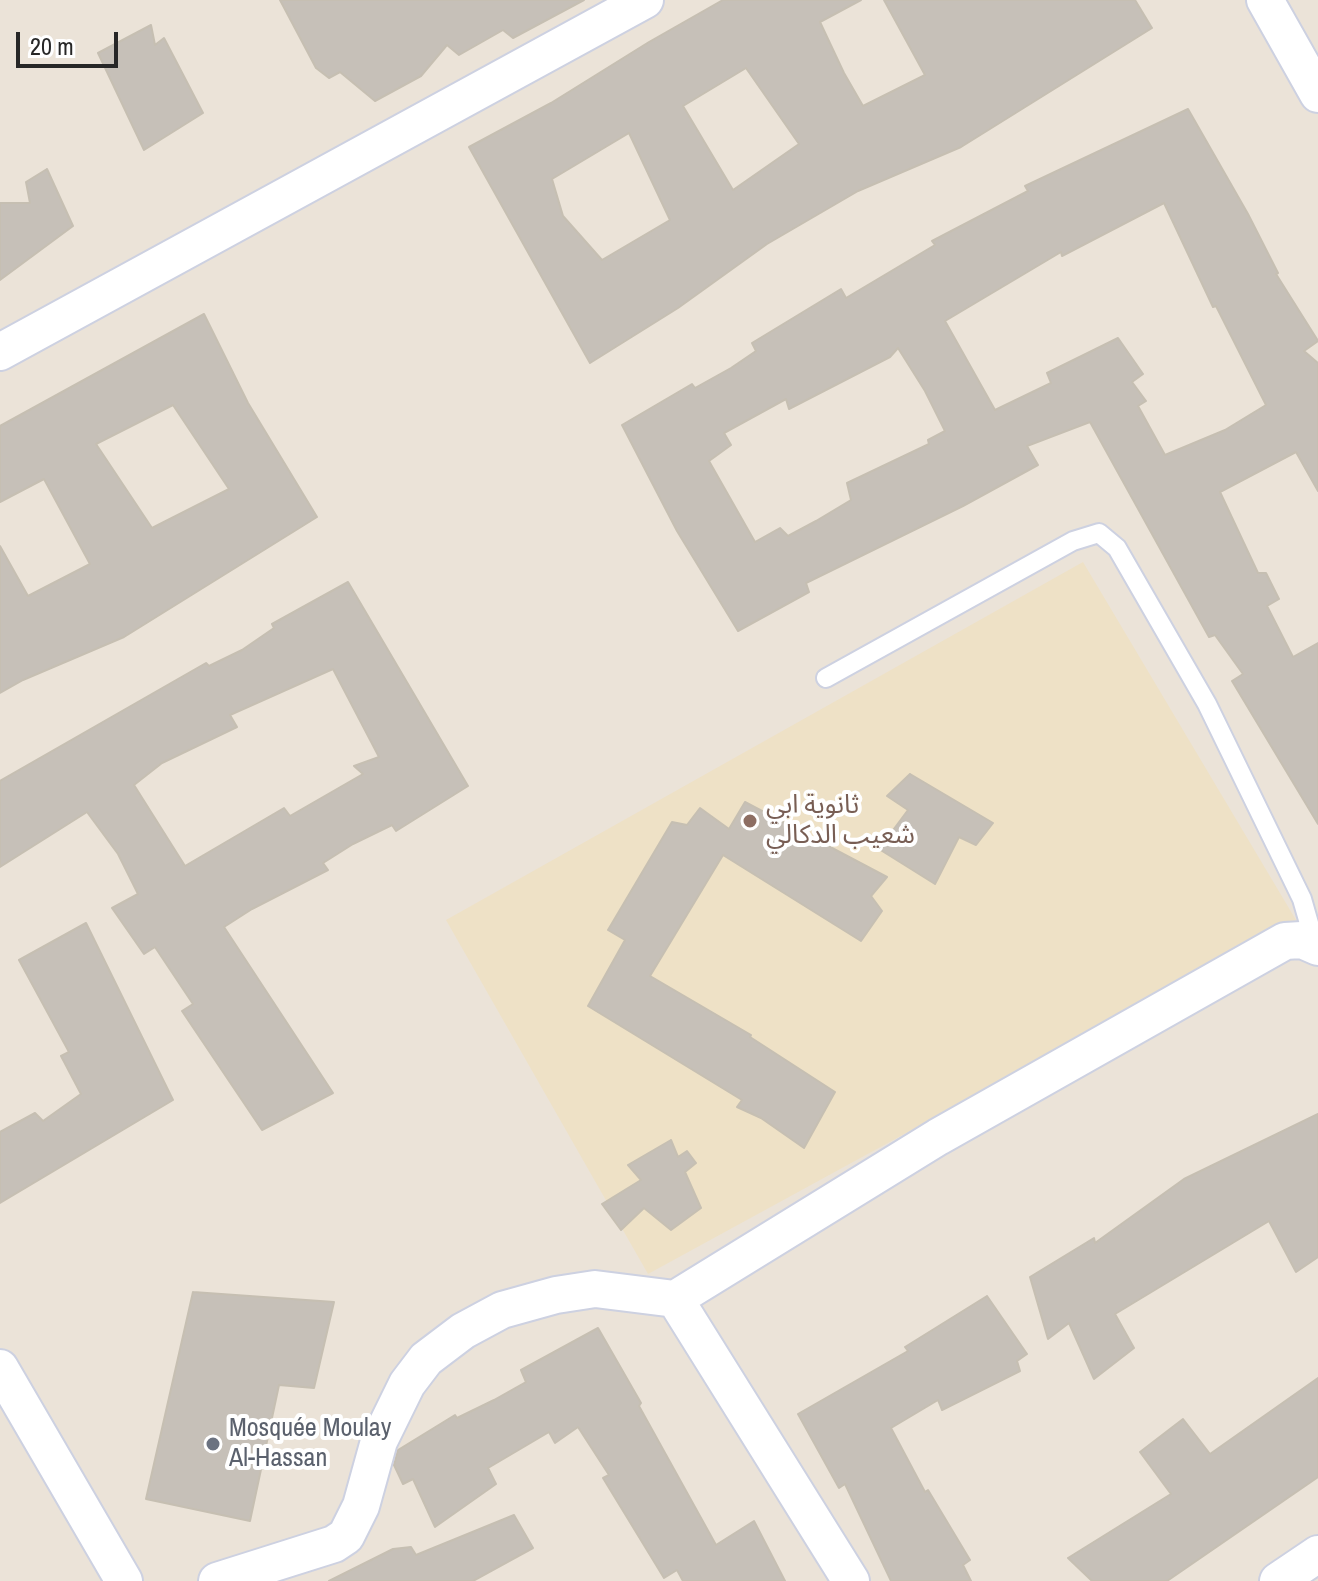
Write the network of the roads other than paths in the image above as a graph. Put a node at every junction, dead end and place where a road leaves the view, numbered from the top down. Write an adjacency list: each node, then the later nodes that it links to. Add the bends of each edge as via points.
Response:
1 (645, 0): 4 (street)
2 (1265, 0): 3 (street)
3 (1318, 94)
4 (0, 352)
5 (826, 678): 6 (lane, via 1073,541 1099,533 1117,548 1207,704 1302,899)
6 (1316, 945): 7 (street, via 1285,941 938,1137)
7 (675, 1299): 11 (street, via 595,1289 502,1310 463,1331 426,1359 407,1384 379,1441 361,1506 346,1536); 12 (street)
8 (0, 1368): 10 (street)
9 (1318, 1554): 13 (street)
10 (124, 1581)
11 (217, 1581)
12 (851, 1581)
13 (1278, 1581)

